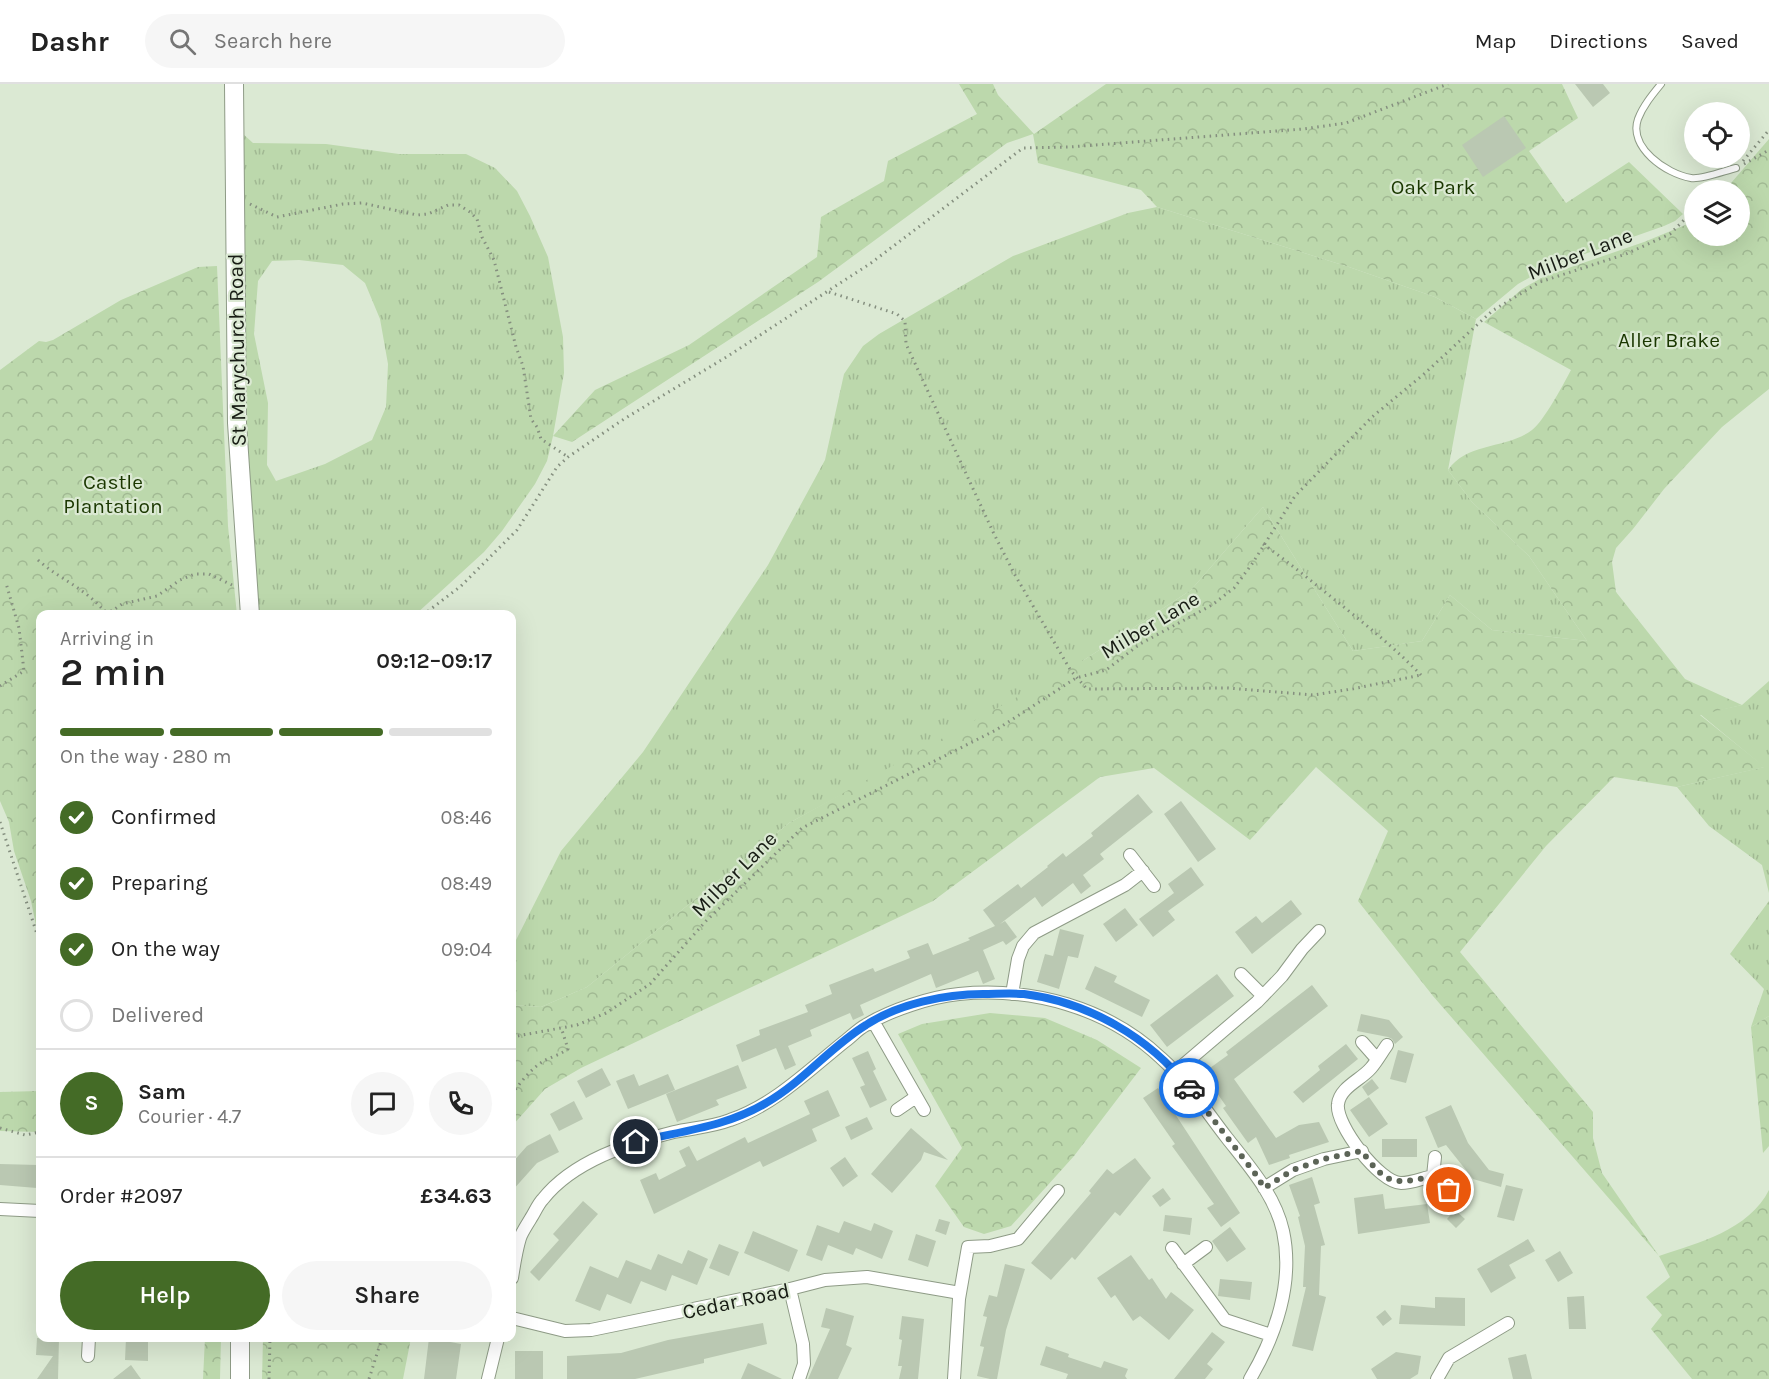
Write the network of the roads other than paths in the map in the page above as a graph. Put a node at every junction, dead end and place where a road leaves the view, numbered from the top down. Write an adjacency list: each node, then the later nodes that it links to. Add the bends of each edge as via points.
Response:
1 (234, 84): 4 (street, St Marychurch Road, via 237,423)
2 (1660, 84): 3 (lane, via 1637,120 1636,135 1649,156 1671,172 1692,178)
3 (1736, 168)
4 (250, 610)
5 (1130, 855): 6 (street)
6 (1143, 871): 7 (street); 10 (street, via 1125,885 1034,933 1018,958)
7 (1154, 886)
8 (1319, 931): 11 (street)
9 (1241, 974): 11 (street)
10 (1012, 994): 12 (street, via 958,994 912,1004); 16 (street, via 1065,1003 1100,1017 1132,1034)
11 (1263, 996): 16 (street)
12 (873, 1022): 17 (street); 30 (street, via 766,1103 723,1122 636,1142 595,1159 561,1180 543,1199 520,1237)
13 (1362, 1042): 15 (street)
14 (1387, 1045): 15 (street)
15 (1377, 1059): 20 (street, via 1345,1090 1338,1103 1343,1124)
16 (1175, 1072): 23 (street)
17 (916, 1097): 18 (street); 19 (street)
18 (897, 1110)
19 (924, 1110)
20 (1362, 1151): 22 (street, via 1388,1179 1400,1183); 23 (street, via 1293,1170)
21 (1435, 1157): 22 (street)
22 (1433, 1176): 24 (street)
23 (1264, 1188): 36 (street, via 1283,1232 1286,1264 1282,1301)
24 (1449, 1190)
25 (1058, 1191): 33 (street, via 1018,1239 990,1246 968,1246)
26 (0, 1209): 27 (street)
27 (36, 1210)
28 (1206, 1247): 31 (street)
29 (1172, 1248): 31 (street)
30 (516, 1258)
31 (1184, 1264): 36 (street, via 1225,1320)
32 (790, 1290): 33 (street, Cedar Road, via 825,1280 867,1277); 34 (street, Cedar Road, via 591,1330 565,1331); 43 (street, via 802,1344 804,1364)
33 (960, 1293): 44 (street)
34 (516, 1319)
35 (1508, 1323): 46 (street, via 1449,1358)
36 (1271, 1335): 45 (street)
37 (89, 1342): 40 (street)
38 (240, 1342): 41 (street)
39 (497, 1342): 42 (street)
40 (88, 1356)
41 (240, 1379)
42 (488, 1379)
43 (799, 1379)
44 (954, 1379)
45 (1250, 1379)
46 (1437, 1379)

